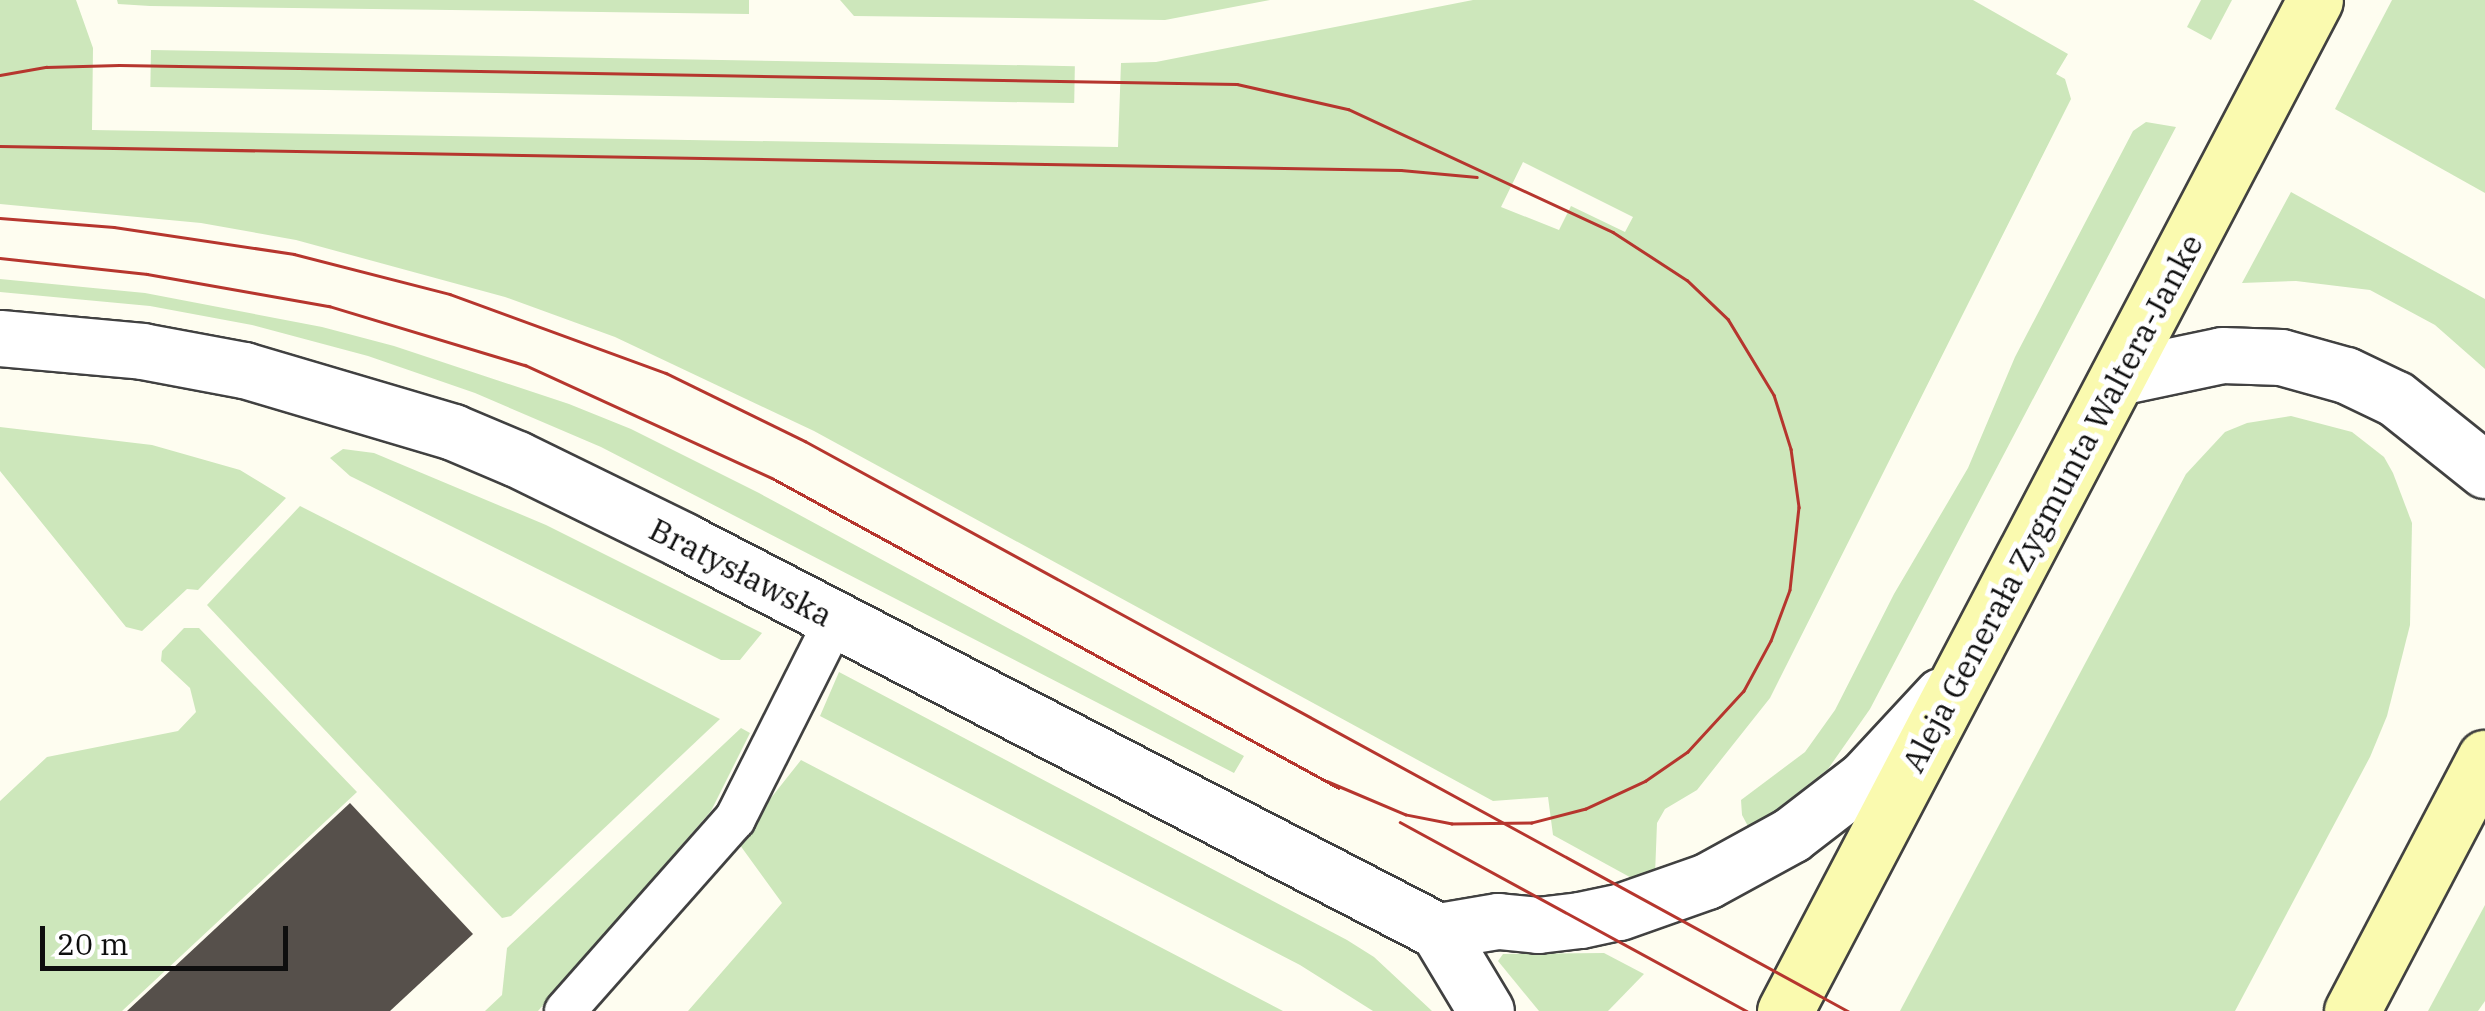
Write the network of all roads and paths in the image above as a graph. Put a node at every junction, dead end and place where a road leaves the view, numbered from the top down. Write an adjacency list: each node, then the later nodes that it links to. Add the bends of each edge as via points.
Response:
1 (2315, 0): 3 (main road, Aleja Generała Zygmunta Waltera-Janke)
2 (0, 338): 5 (street, Bratysławska, via 142,351 244,370 454,432)
3 (2118, 377): 4 (street, via 2222,356 2281,357 2346,374 2396,399); 6 (main road, Aleja Generała Zygmunta Waltera-Janke)
4 (2485, 470)
5 (835, 620): 8 (street, Bratysławska); 10 (lane, via 735,819)
6 (1966, 667): 8 (street, via 1865,778 1791,835 1734,868 1619,912); 9 (main road, Aleja Generała Zygmunta Waltera-Janke)
7 (2485, 758): 12 (main road)
8 (1438, 932): 11 (street)
9 (1787, 1008)
10 (565, 1011)
11 (1486, 1011)
12 (2352, 1011)

